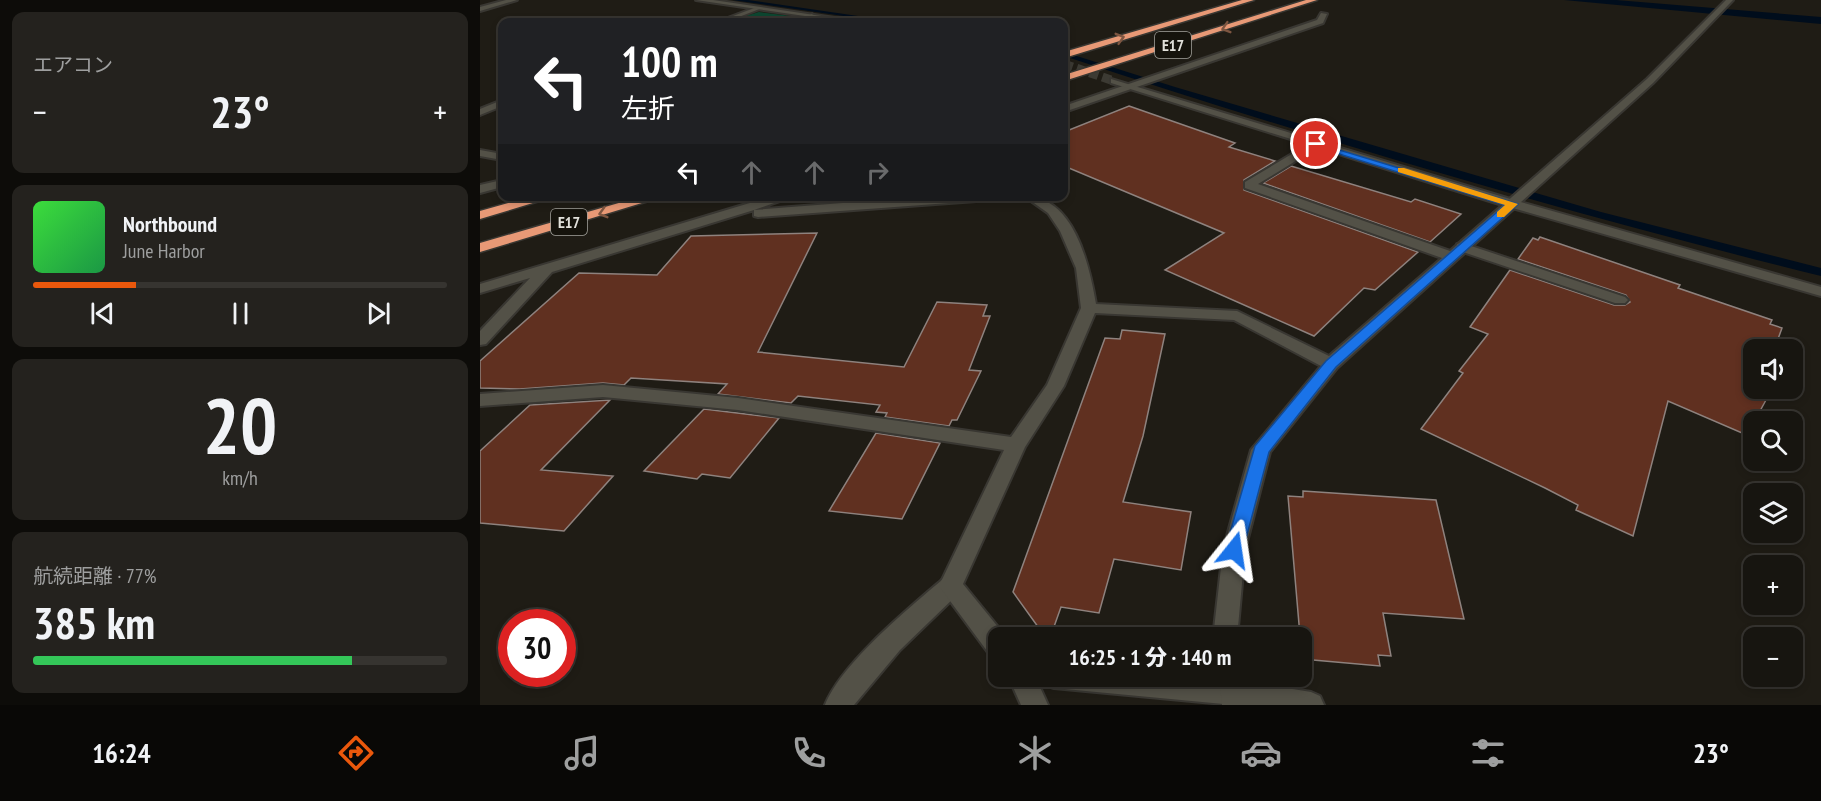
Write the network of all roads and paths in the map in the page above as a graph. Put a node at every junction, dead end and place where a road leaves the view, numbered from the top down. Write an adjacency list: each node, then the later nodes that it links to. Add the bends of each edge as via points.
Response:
1 (514, 0): 7 (street)
2 (699, 0): 6 (street)
3 (1313, 0): 14 (highway, E17, one-way to 14)
4 (1730, 0): 30 (street, via 1650,81)
5 (1246, 1): 13 (highway, E17, one-way to 5)
6 (759, 8): 9 (street); 10 (street)
7 (480, 9)
8 (1323, 14): 16 (street, via 1320,21)
9 (812, 16): 11 (street); 12 (street)
10 (732, 18)
11 (806, 18)
12 (827, 18)
13 (1068, 54)
14 (1068, 77)
15 (1114, 81): 16 (street)
16 (1132, 87): 18 (street); 20 (street)
17 (498, 104): 19 (street)
18 (1068, 108)
19 (480, 111)
20 (1316, 144): 30 (street); 34 (street, via 1249,185)
21 (480, 153): 22 (street)
22 (498, 156)
23 (498, 184): 24 (street)
24 (480, 189)
25 (532, 201): 32 (highway, E17)
26 (642, 201): 33 (highway, E17, one-way to 33)
27 (772, 201): 31 (street)
28 (918, 201): 31 (street)
29 (1038, 201): 39 (street, via 1052,210 1067,231 1083,268)
30 (1515, 202): 34 (street); 37 (street)
31 (731, 214): 35 (street)
32 (480, 215)
33 (480, 248)
34 (1457, 252): 38 (street); 41 (street)
35 (549, 268): 36 (street); 40 (street)
36 (480, 289)
37 (1821, 292)
38 (1620, 300)
39 (1089, 308): 41 (street, via 1237,316); 43 (street, via 1055,386)
40 (480, 340)
41 (1331, 364): 45 (street, via 1261,450 1234,550)
42 (480, 400): 43 (street, via 603,391 738,404)
43 (1016, 445): 44 (street)
44 (951, 586): 46 (street); 50 (street, via 908,623)
45 (1226, 627)
46 (988, 633)
47 (1026, 687): 51 (street)
48 (1185, 687): 49 (street)
49 (1233, 691): 52 (street)
50 (838, 705)
51 (1035, 705)
52 (1311, 705)

